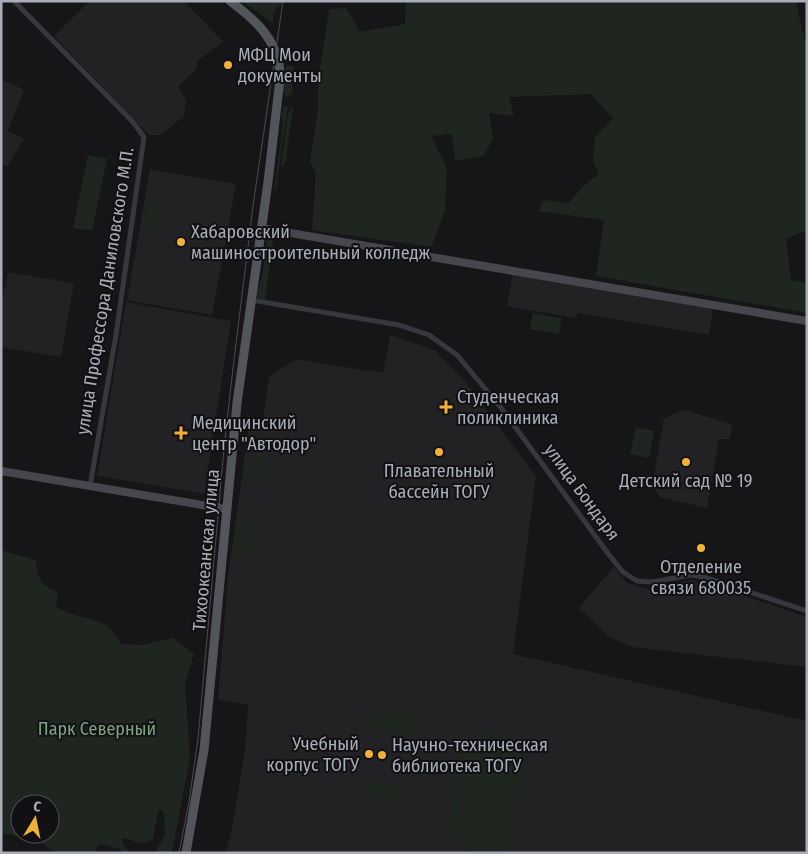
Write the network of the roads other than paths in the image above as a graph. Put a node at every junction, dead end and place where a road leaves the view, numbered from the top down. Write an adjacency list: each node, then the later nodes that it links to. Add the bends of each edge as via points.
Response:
1 (14, 1): 7 (street, улица Профессора Даниловского М.П., via 125,113 144,138 116,336)
2 (230, 1): 3 (main road, Тихоокеанская улица, via 264,30 274,46 280,69)
3 (261, 228): 4 (main road, Тихоокеанская улица); 5 (main road)
4 (251, 300): 8 (main road, Тихоокеанская улица); 9 (street, улица Бондаря, via 399,325 429,335 457,354 502,409 610,556 632,579 652,582 704,577)
5 (807, 321)
6 (1, 471): 7 (main road)
7 (90, 486): 8 (main road)
8 (226, 509): 10 (main road, Тихоокеанская улица, via 204,750)
9 (807, 611)
10 (186, 853)

